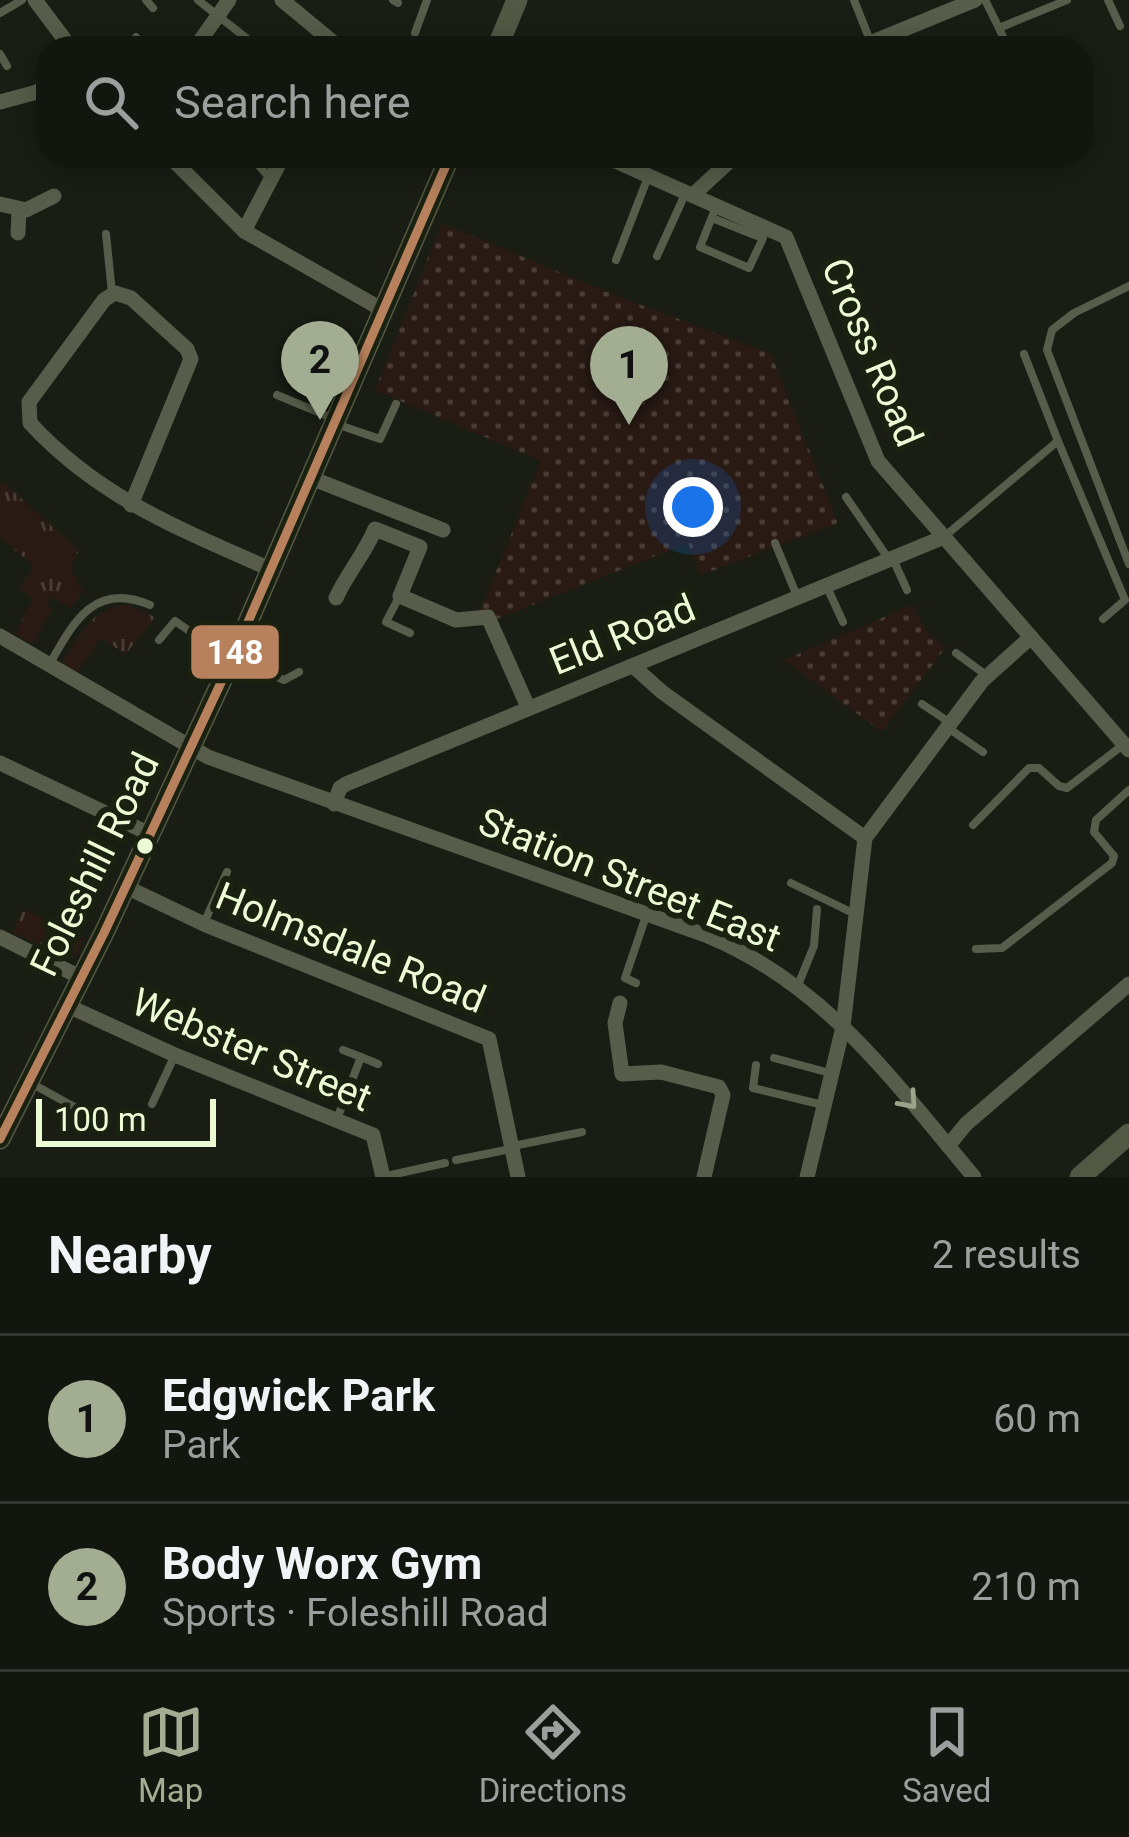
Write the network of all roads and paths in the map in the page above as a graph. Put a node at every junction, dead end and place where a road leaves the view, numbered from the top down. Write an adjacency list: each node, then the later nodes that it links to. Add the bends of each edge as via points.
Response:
1 (22, 0): 14 (lane)
2 (35, 0): 19 (street)
3 (198, 0): 15 (lane)
4 (229, 0): 15 (street)
5 (282, 0): 22 (street)
6 (427, 0): 18 (lane)
7 (517, 0): 23 (main road)
8 (854, 0): 24 (lane)
9 (975, 0): 13 (street)
10 (985, 0): 17 (lane)
11 (1067, 0): 17 (lane)
12 (1108, 0): 16 (lane)
13 (933, 8): 25 (street)
14 (0, 13)
15 (218, 15): 20 (street); 21 (lane)
16 (1120, 26)
17 (999, 28): 26 (lane)
18 (416, 33)
19 (62, 36)
20 (203, 36)
21 (244, 36)
22 (326, 36)
23 (502, 36)
24 (864, 36)
25 (884, 36)
26 (1003, 36)
27 (0, 54): 28 (lane)
28 (7, 66)
29 (36, 92): 30 (street)
30 (0, 101)
31 (181, 168): 45 (street)
32 (261, 168): 38 (lane)
33 (277, 168): 38 (street)
34 (445, 168): 52 (main road, Foleshill Road)
35 (631, 168): 37 (street, Cross Road)
36 (720, 168): 39 (street)
37 (649, 176): 39 (street, Cross Road); 49 (lane)
38 (271, 179): 45 (street)
39 (689, 194): 43 (street, Cross Road); 48 (lane)
40 (54, 196): 42 (street)
41 (0, 204): 42 (street)
42 (19, 210): 46 (street)
43 (714, 212): 44 (street, Cross Road); 44 (lane, via 700,247 749,268 763,238)
44 (755, 229): 62 (street, Cross Road, via 789,242 878,461)
45 (244, 231): 52 (street)
46 (18, 233)
47 (106, 234): 51 (lane)
48 (657, 256)
49 (616, 260)
50 (1129, 286): 65 (lane, via 1052,330 1047,350)
51 (112, 295): 60 (street, via 131,298 191,359); 60 (street, via 27,414 32,427)
52 (383, 310): 56 (main road, Foleshill Road)
53 (1024, 354): 57 (lane)
54 (277, 394): 56 (lane)
55 (396, 404): 56 (lane, via 380,439)
56 (335, 422): 58 (main road, Foleshill Road)
57 (1058, 441): 62 (lane); 73 (lane, via 1125,600)
58 (311, 478): 61 (street); 66 (main road, Foleshill Road)
59 (845, 497): 64 (lane)
60 (131, 505): 66 (street)
61 (443, 530)
62 (944, 537): 64 (street, Eld Road); 77 (street, Cross Road)
63 (775, 543): 70 (lane)
64 (891, 558): 67 (street, Eld Road); 68 (lane)
65 (1129, 564)
66 (272, 570): 80 (main road, Foleshill Road)
67 (827, 585): 70 (street, Eld Road); 74 (lane)
68 (908, 590)
69 (400, 596): 71 (street, via 420,548 375,529); 75 (lane, via 386,622); 86 (street, via 456,620 488,616)
70 (798, 597): 82 (street, Eld Road)
71 (337, 598)
72 (150, 605): 81 (lane, via 125,597 95,604)
73 (1103, 619)
74 (843, 622)
75 (410, 633)
76 (0, 635): 81 (street, Station Street East)
77 (1031, 637): 84 (street); 88 (street, Cross Road)
78 (159, 640): 80 (lane, via 175,621)
79 (956, 653): 84 (lane)
80 (232, 659): 83 (lane, via 284,680); 89 (main road, Foleshill Road)
81 (49, 665): 89 (street, Station Street East)
82 (633, 666): 86 (street, Eld Road); 96 (street)
83 (298, 672)
84 (988, 676): 87 (street)
85 (922, 704): 87 (lane)
86 (528, 707): 93 (street, Eld Road, via 346,784)
87 (948, 725): 90 (lane); 96 (street)
88 (1126, 747): 94 (lane, via 1067,788 1029,768)
89 (190, 748): 93 (street, Station Street East); 95 (main road, Foleshill Road)
90 (983, 752)
91 (0, 763): 95 (street)
92 (1129, 790): 105 (lane, via 1096,820 1094,832 1112,862 1002,948)
93 (334, 804): 101 (street, Station Street East)
94 (974, 824)
95 (150, 834): 99 (main road, Foleshill Road)
96 (865, 838): 102 (street)
97 (227, 872): 103 (lane)
98 (791, 884): 102 (lane)
99 (126, 887): 103 (street, Holmsdale Road); 106 (main road, Foleshill Road)
100 (818, 909): 109 (lane)
101 (646, 914): 107 (lane, via 625,978); 109 (street, Station Street East, via 729,945)
102 (856, 915): 112 (street)
103 (204, 924): 129 (street, Holmsdale Road, via 489,1039)
104 (0, 937): 106 (street)
105 (976, 950)
106 (80, 977): 110 (main road, Foleshill Road)
107 (636, 983)
108 (1129, 984): 128 (street)
109 (797, 985): 112 (street, Station Street East)
110 (66, 1005): 114 (street, Webster Street); 120 (main road, Foleshill Road)
111 (612, 1011): 133 (street, via 622,1074 661,1072 719,1087)
112 (843, 1027): 119 (street); 128 (street, Station Street East, one-way to 128)
113 (343, 1050): 115 (lane)
114 (175, 1055): 121 (lane); 124 (street, Webster Street)
115 (361, 1057): 117 (lane); 124 (lane)
116 (774, 1058): 119 (lane)
117 (379, 1064)
118 (756, 1065): 122 (lane, via 753,1088)
119 (832, 1073): 122 (street)
120 (28, 1081): 123 (lane); 125 (main road, Foleshill Road)
121 (152, 1104)
122 (824, 1106): 134 (street)
123 (78, 1109)
124 (336, 1120): 131 (street, Webster Street, via 373,1135)
125 (3, 1125)
126 (582, 1132): 129 (lane)
127 (1129, 1134): 130 (main road)
128 (948, 1146): 135 (street, Station Street East)
129 (512, 1148): 131 (lane); 132 (street, Holmsdale Road)
130 (1084, 1176)
131 (382, 1177)
132 (518, 1177)
133 (704, 1177)
134 (807, 1177)
135 (974, 1177)

